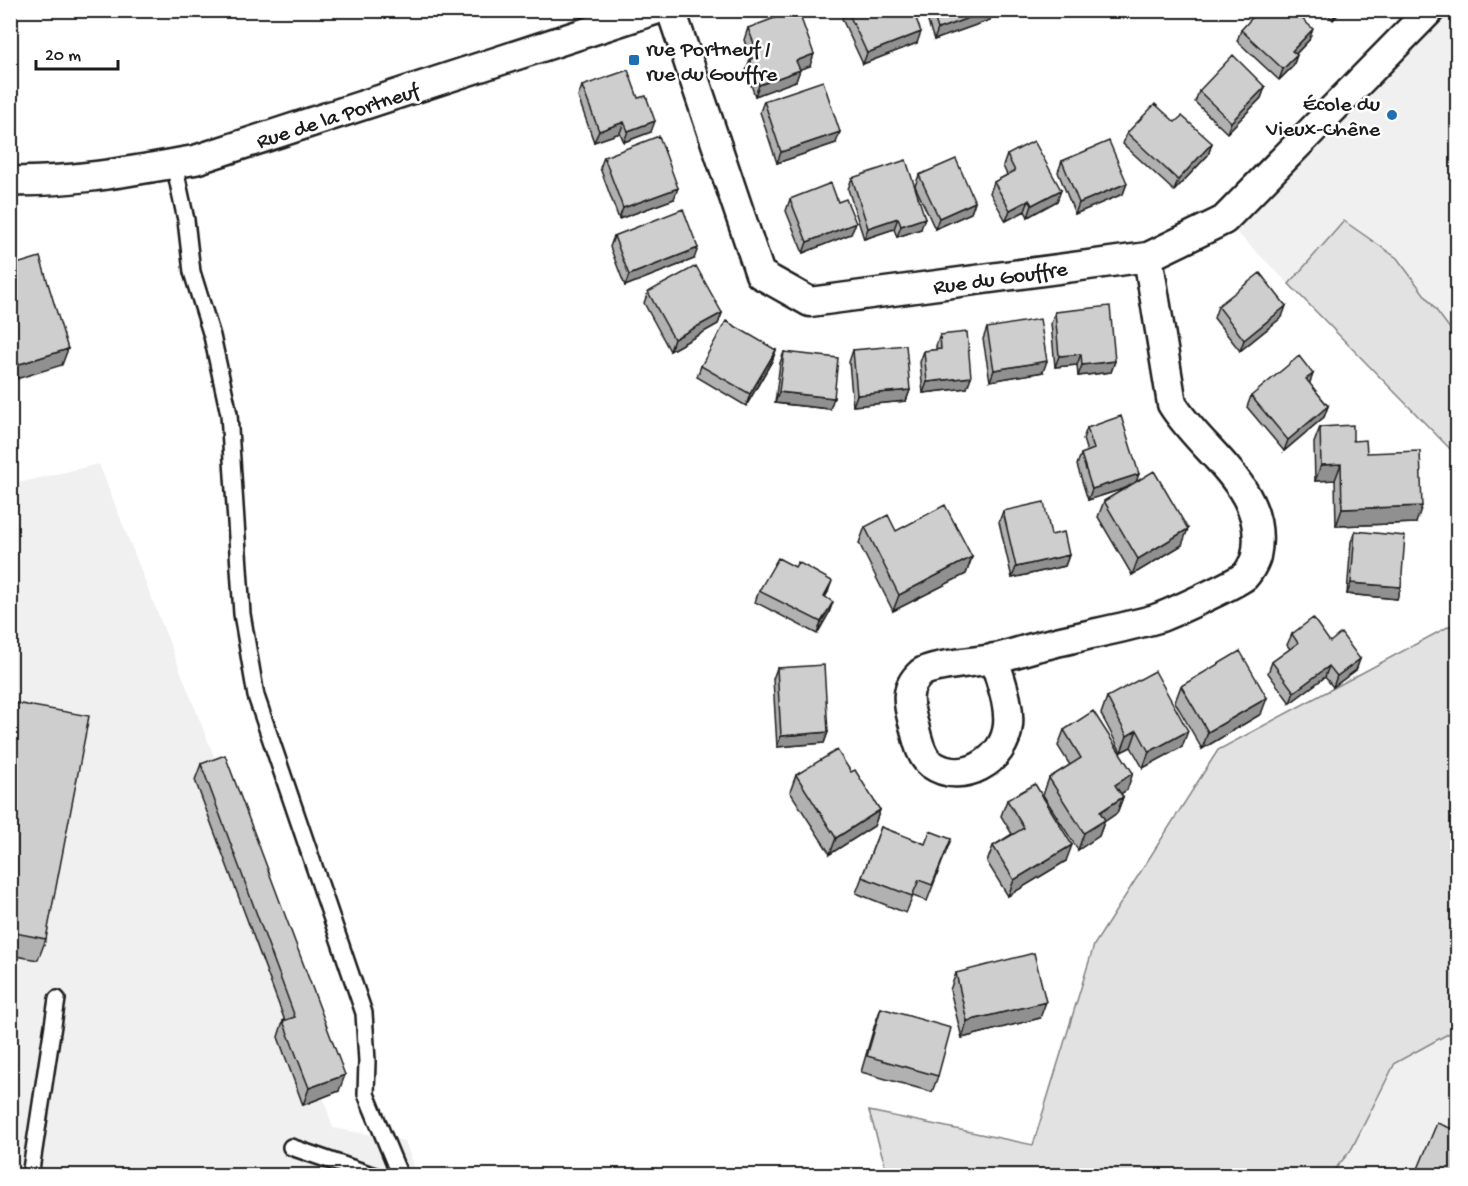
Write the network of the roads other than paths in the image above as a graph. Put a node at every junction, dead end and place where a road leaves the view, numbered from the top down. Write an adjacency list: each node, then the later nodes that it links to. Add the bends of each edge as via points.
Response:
1 (655, 10): 4 (street, Rue de la Portneuf)
2 (671, 10): 6 (street, Rue du Gouffre, via 760,274 810,302)
3 (1430, 10): 6 (street, Rue du Gouffre, via 1224,220)
4 (174, 164): 5 (street, Rue de la Portneuf, via 47,181); 12 (lane, via 192,272 212,336 229,414 242,614 256,696 364,1013 366,1094)
5 (10, 181)
6 (1148, 257): 7 (street, via 1172,404 1183,422 1240,482 1256,525 1256,558 1245,575 1157,618)
7 (994, 658)
8 (57, 999): 10 (lane)
9 (291, 1147): 11 (lane)
10 (30, 1176)
11 (375, 1176)
12 (400, 1176)

